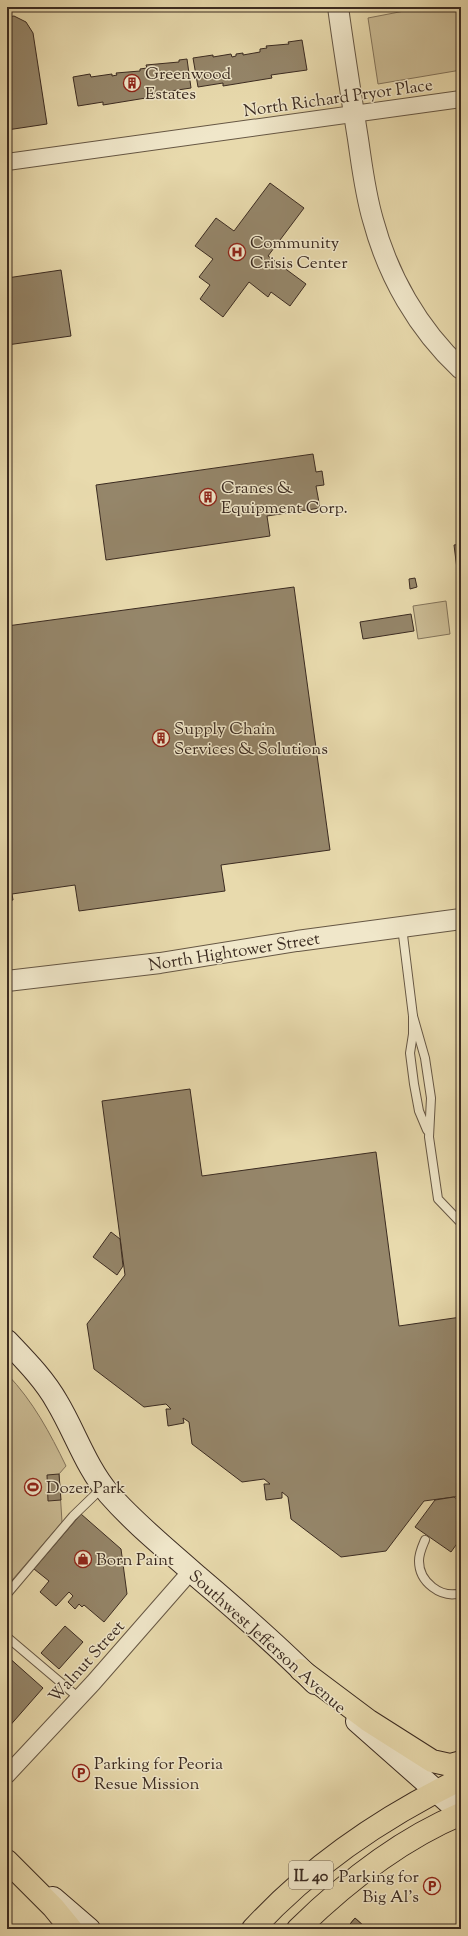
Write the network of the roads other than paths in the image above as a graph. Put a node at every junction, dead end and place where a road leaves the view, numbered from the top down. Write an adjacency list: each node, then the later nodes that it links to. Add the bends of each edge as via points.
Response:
1 (338, 7): 3 (street)
2 (461, 99): 3 (street, North Richard Pryor Place)
3 (353, 114): 4 (street, North Richard Pryor Place); 5 (street, via 367,197 384,256 412,310 434,340)
4 (7, 162)
5 (461, 369)
6 (461, 919): 7 (street, North Hightower Street)
7 (402, 927): 8 (street, North Hightower Street, via 160,963); 9 (lane)
8 (7, 981)
9 (413, 1016): 10 (lane, via 425,1058 431,1098); 10 (lane, via 414,1034 410,1053 414,1084 419,1111 426,1123)
10 (429, 1137): 11 (lane, via 438,1200)
11 (461, 1223)
12 (7, 1341): 13 (main road, Southwest Jefferson Avenue, via 33,1369 56,1400)
13 (103, 1486): 15 (main road, Southwest Jefferson Avenue, via 138,1524); 17 (lane, via 73,1516)
14 (425, 1540): 16 (lane, via 420,1550 419,1561 426,1582 445,1593)
15 (191, 1571): 19 (main road, Southwest Jefferson Avenue); 20 (street, Walnut Street)
16 (461, 1593)
17 (7, 1594)
18 (7, 1636): 20 (lane)
19 (301, 1670): 21 (main road, via 369,1721 432,1761 450,1765); 24 (main road, Southwest Jefferson Avenue)
20 (79, 1698): 22 (street, Walnut Street)
21 (461, 1762)
22 (7, 1775)
23 (461, 1779): 24 (main road, IL 40)
24 (436, 1791): 25 (main road, Southwest Jefferson Avenue); 30 (main road, IL 40, via 393,1816 314,1872)
25 (461, 1813): 31 (main road, IL 40, via 432,1826 373,1864 320,1907)
26 (7, 1855): 29 (main road)
27 (7, 1861): 28 (main road)
28 (71, 1929)
29 (89, 1929)
30 (253, 1929)
31 (298, 1929)

